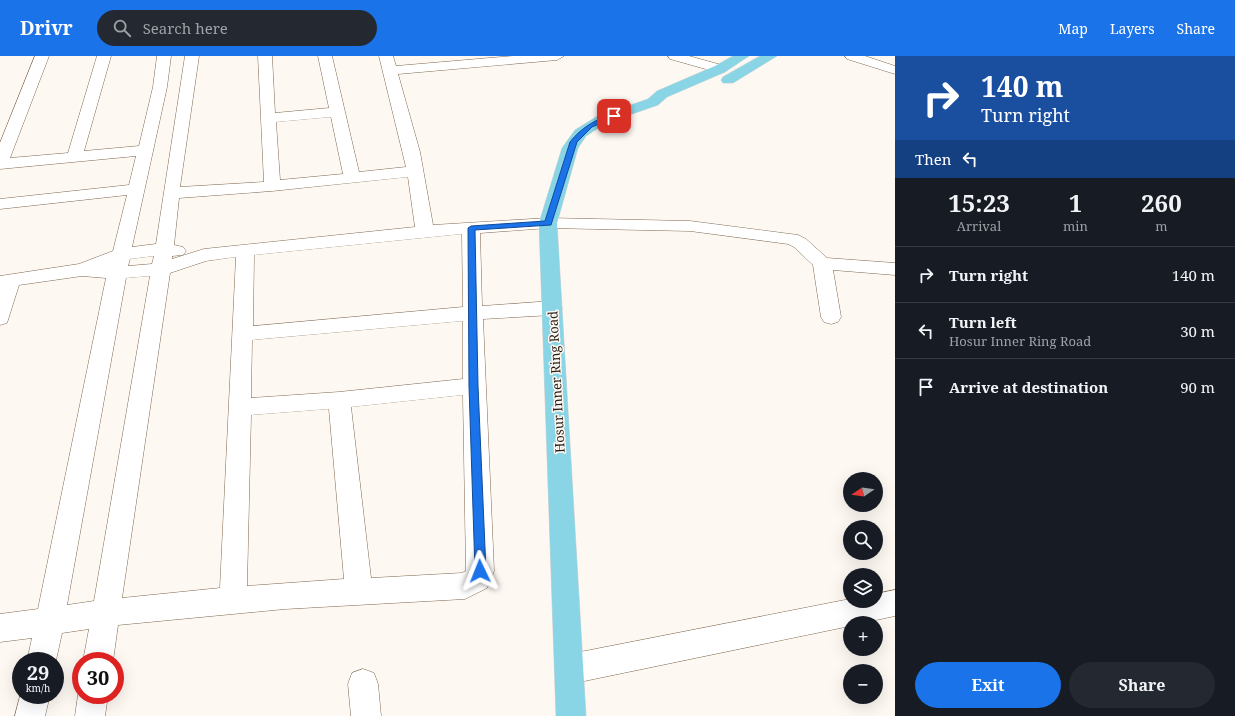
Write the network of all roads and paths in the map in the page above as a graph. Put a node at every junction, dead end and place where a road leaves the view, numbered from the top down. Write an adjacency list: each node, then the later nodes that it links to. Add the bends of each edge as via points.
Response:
1 (42, 56): 23 (street)
2 (104, 56): 22 (street)
3 (164, 56): 21 (street)
4 (192, 56): 28 (street)
5 (265, 56): 20 (street)
6 (325, 56): 19 (street)
7 (386, 56): 15 (street)
8 (557, 56): 15 (street)
9 (675, 56): 13 (street)
10 (742, 56): 13 (main road, Hosur Inner Ring Road)
11 (770, 56): 16 (main road)
12 (852, 56): 14 (street)
13 (720, 69): 18 (main road, Hosur Inner Ring Road, via 662,94)
14 (895, 70)
15 (390, 71): 24 (street)
16 (717, 86)
17 (696, 94): 18 (main road, Hosur Inner Ring Road, via 671,102)
18 (652, 102): 30 (main road, Hosur Inner Ring Road, via 600,120 580,133 570,148)
19 (338, 112): 20 (street); 25 (street)
20 (268, 118): 26 (street)
21 (146, 150): 22 (street); 27 (street)
22 (75, 158): 23 (street)
23 (0, 164)
24 (416, 171): 25 (street); 32 (street)
25 (352, 177): 26 (street)
26 (272, 186): 28 (street)
27 (137, 189): 29 (street); 36 (street)
28 (172, 193): 34 (street)
29 (0, 204)
30 (548, 223): 31 (street); 35 (street, via 690,226 792,239 800,242); 39 (main road, Hosur Inner Ring Road)
31 (471, 228): 32 (street); 40 (street)
32 (425, 231): 33 (street)
33 (245, 251): 34 (street); 43 (street)
34 (162, 259): 36 (street); 50 (street)
35 (822, 263): 37 (street); 41 (street)
36 (120, 264): 38 (street); 51 (street)
37 (895, 269)
38 (5, 281): 42 (street)
39 (552, 308): 40 (street); 55 (main road, Hosur Inner Ring Road)
40 (472, 313): 43 (street); 44 (street)
41 (831, 317)
42 (0, 318)
43 (242, 334): 46 (street)
44 (474, 386): 45 (street); 47 (street, via 480,571 477,579 465,586)
45 (339, 400): 46 (street); 47 (street)
46 (239, 407): 48 (street)
47 (359, 590): 48 (street)
48 (233, 600): 50 (street)
49 (895, 603): 55 (street)
50 (105, 613): 51 (street); 54 (street)
51 (50, 622): 52 (street); 53 (street)
52 (0, 628)
53 (44, 652)
54 (99, 652)
55 (570, 669): 62 (main road, Hosur Inner Ring Road)
56 (363, 684): 61 (street)
57 (33, 704): 59 (street)
58 (92, 704): 60 (street)
59 (30, 716)
60 (90, 716)
61 (366, 716)
62 (571, 716)

